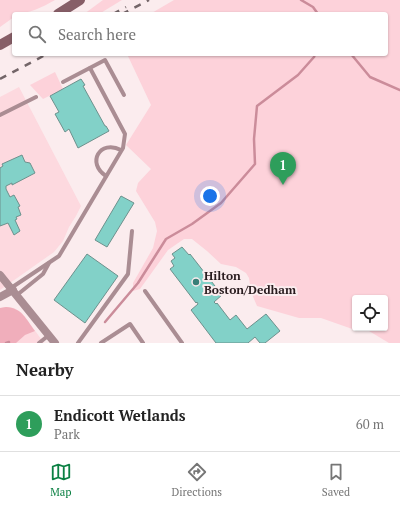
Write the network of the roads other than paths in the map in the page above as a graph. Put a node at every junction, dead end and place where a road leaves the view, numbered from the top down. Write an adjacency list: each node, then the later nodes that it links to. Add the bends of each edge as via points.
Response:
1 (80, 0): 2 (main road)
2 (61, 12)
3 (12, 38): 4 (main road)
4 (0, 45)
5 (90, 68): 6 (lane); 7 (lane, via 106,60); 10 (lane, via 125,134)
6 (63, 82)
7 (124, 95)
8 (36, 97): 9 (lane)
9 (0, 115)
10 (121, 150): 11 (lane); 11 (lane, via 112,147 99,153 97,166)
11 (106, 176): 13 (lane, via 63,250)
12 (132, 232): 19 (lane, via 128,274)
13 (49, 263): 15 (lane, via 35,270); 15 (lane, via 43,274)
14 (0, 275): 15 (street)
15 (14, 291): 17 (street); 18 (street)
16 (145, 291): 26 (lane)
17 (0, 297)
18 (49, 335): 20 (lane); 21 (street)
19 (81, 338): 22 (lane); 23 (lane)
20 (40, 343)
21 (55, 343)
22 (78, 343)
23 (84, 343)
24 (101, 343): 25 (lane, via 130,324)
25 (143, 343)
26 (182, 343)

